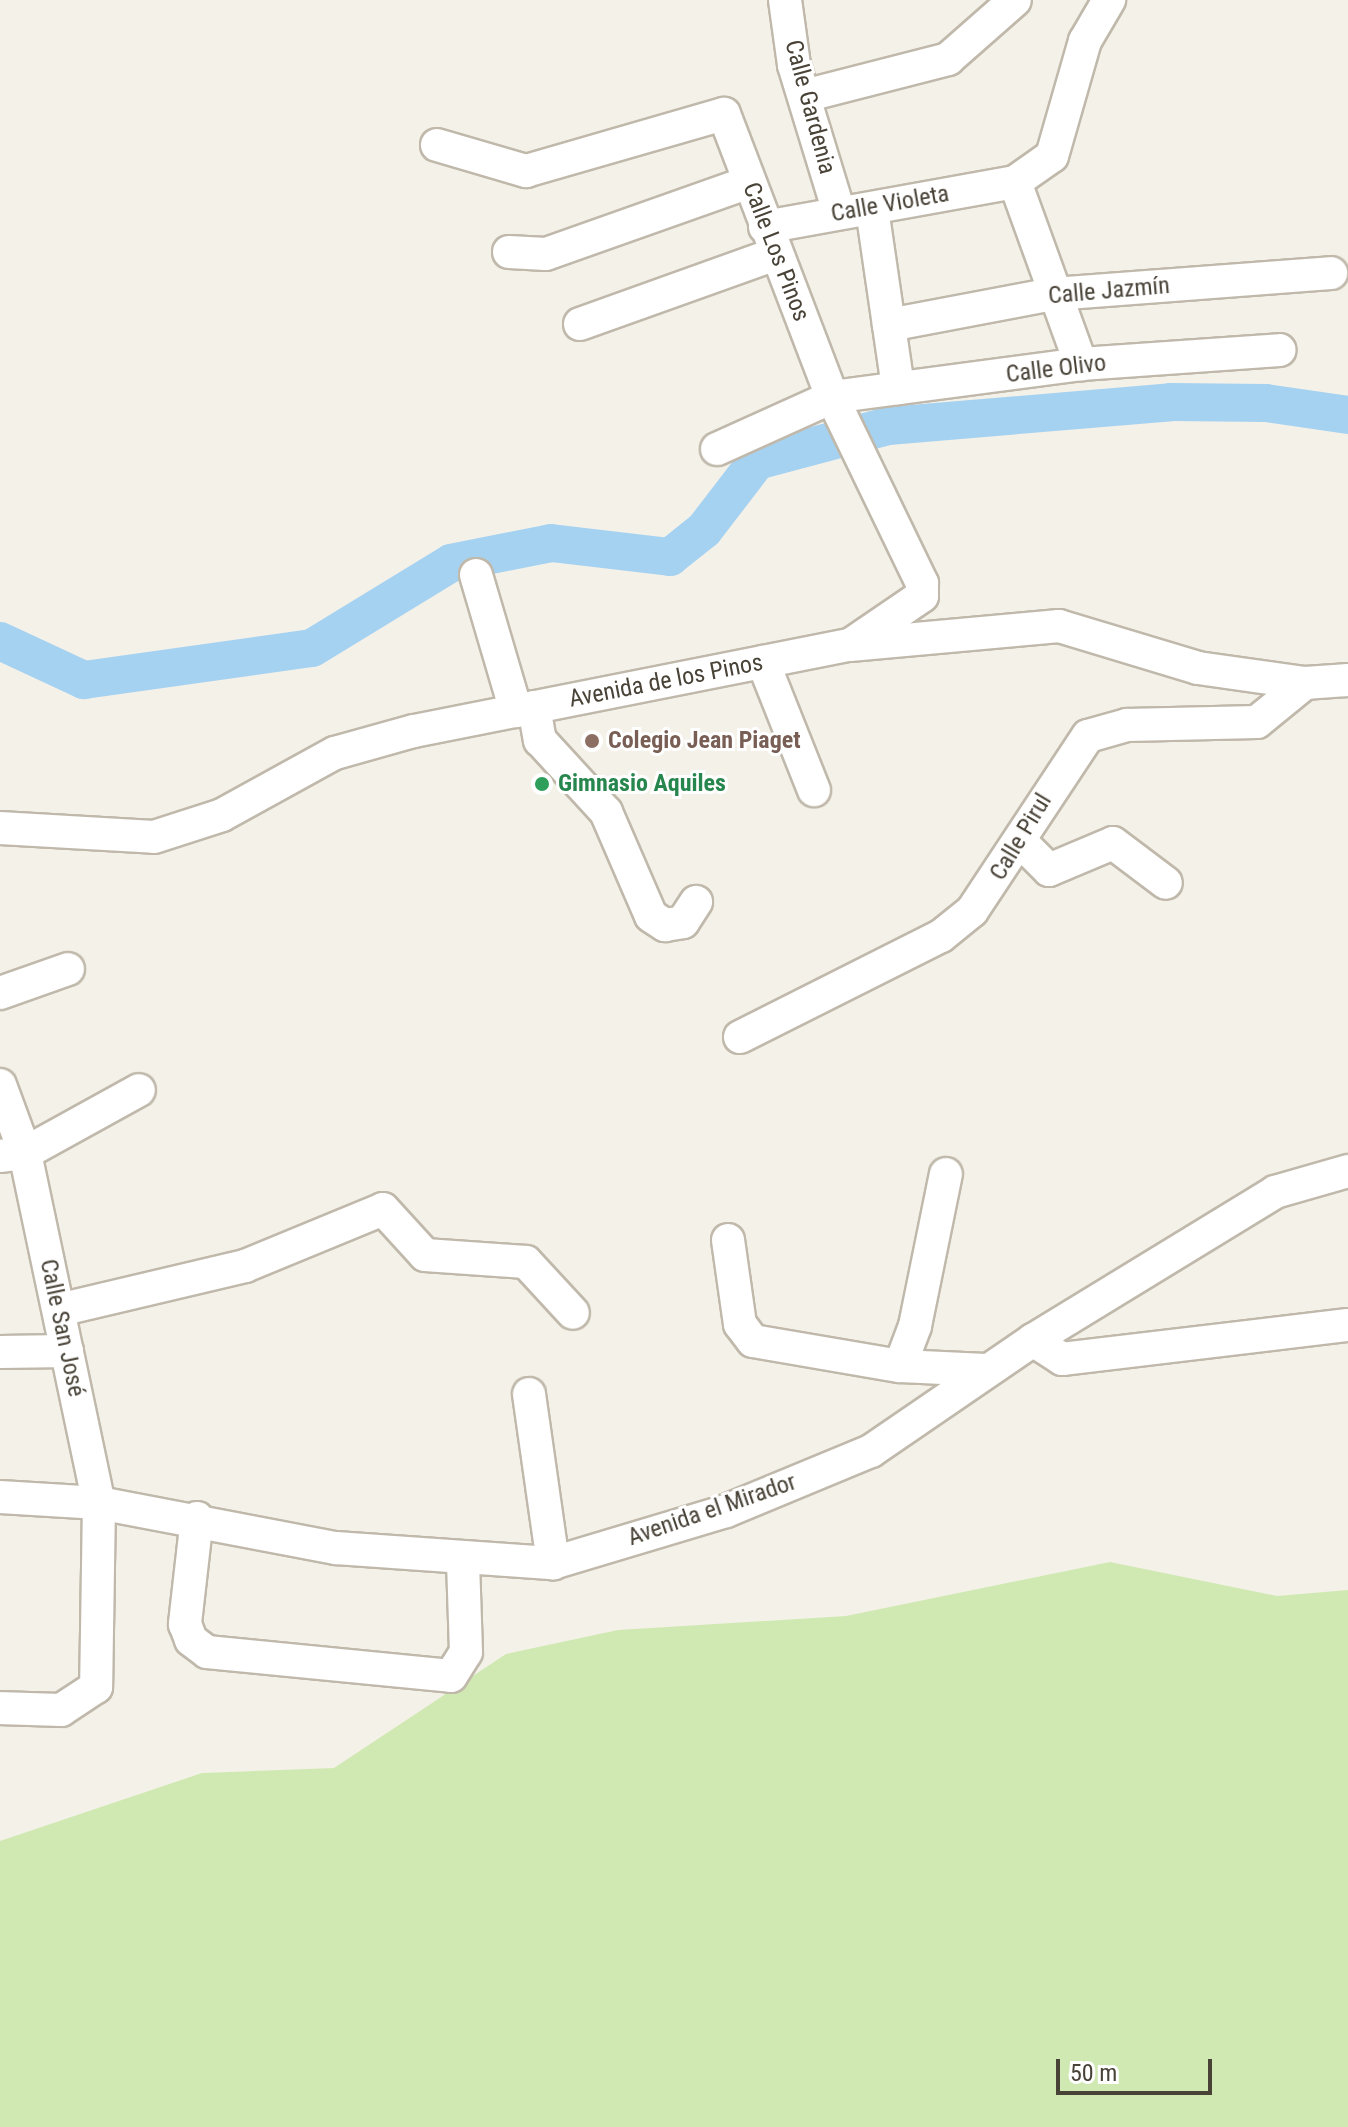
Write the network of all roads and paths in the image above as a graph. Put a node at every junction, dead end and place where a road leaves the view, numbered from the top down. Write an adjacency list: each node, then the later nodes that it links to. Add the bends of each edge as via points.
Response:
1 (785, 0): 4 (street, Calle Gardenia, via 794,65)
2 (1015, 0): 4 (street, via 948,59)
3 (1109, 0): 7 (street, via 1085,41 1052,156)
4 (808, 95): 9 (street, Calle Gardenia)
5 (437, 145): 6 (street, Calle Los Pinos, via 526,171 724,114)
6 (749, 182): 10 (street, Calle Los Pinos); 11 (street, via 546,254)
7 (1015, 182): 8 (street, Calle Violeta); 13 (street)
8 (872, 209): 9 (street, Calle Violeta); 15 (street)
9 (839, 212): 10 (street, Calle Violeta)
10 (771, 240): 14 (street, Calle Violeta); 19 (street, Calle Los Pinos)
11 (509, 252)
12 (1331, 273): 13 (street, Calle Jazmín)
13 (1053, 294): 15 (street, Calle Jazmín); 17 (street)
14 (580, 324)
15 (889, 325): 18 (street)
16 (1280, 350): 17 (street, Calle Olivo)
17 (1081, 364): 18 (street, Calle Olivo)
18 (898, 388): 19 (street, Calle Olivo)
19 (830, 394): 20 (street, Calle Olivo); 22 (street, Calle Los Pinos, via 922,596)
20 (717, 449)
21 (476, 575): 26 (street)
22 (850, 645): 23 (street, Avenida de los Pinos); 25 (street, Avenida de los Pinos, via 1059,626 1198,668)
23 (763, 662): 26 (street, Avenida de los Pinos); 27 (street)
24 (1348, 680): 25 (street, Avenida de los Pinos)
25 (1305, 683): 29 (street, Calle Pirul, via 1257,722 1127,725 1088,736)
26 (525, 709): 28 (street, Avenida de los Pinos, via 335,753 222,815 154,837); 31 (street, via 540,740 606,812 651,916 665,925 683,922)
27 (814, 790)
28 (0, 828)
29 (1020, 841): 30 (street, via 1049,870 1113,843); 34 (street, Calle Pirul, via 972,911 941,936)
30 (1166, 883)
31 (696, 902)
32 (68, 969): 33 (street)
33 (0, 993)
34 (740, 1037)
35 (0, 1085): 37 (street, Calle San José)
36 (139, 1090): 37 (street)
37 (12, 1155): 41 (street, Calle San José)
38 (1348, 1171): 44 (street, Avenida el Mirador, via 1275,1192)
39 (946, 1174): 47 (street, via 915,1326)
40 (728, 1240): 47 (street, via 740,1324 753,1341)
41 (59, 1310): 42 (street, via 245,1266 383,1209 425,1255 526,1262); 45 (street, Calle San José)
42 (573, 1313)
43 (1348, 1325): 44 (street, via 1062,1359)
44 (1033, 1340): 48 (street, Avenida el Mirador)
45 (67, 1351): 46 (street); 51 (street, Calle San José)
46 (0, 1352)
47 (900, 1366): 48 (street)
48 (986, 1370): 54 (street, Avenida el Mirador, via 871,1451 726,1511)
49 (529, 1394): 54 (street)
50 (0, 1497): 51 (street, Avenida el Mirador)
51 (99, 1503): 52 (street, Avenida el Mirador); 55 (street, Calle San José, via 96,1687 61,1710)
52 (197, 1518): 53 (street, Avenida el Mirador, via 336,1548); 53 (street, via 185,1624 191,1640 207,1652 431,1678 461,1668)
53 (463, 1560): 54 (street, Avenida el Mirador)
54 (553, 1563)
55 (0, 1708)

